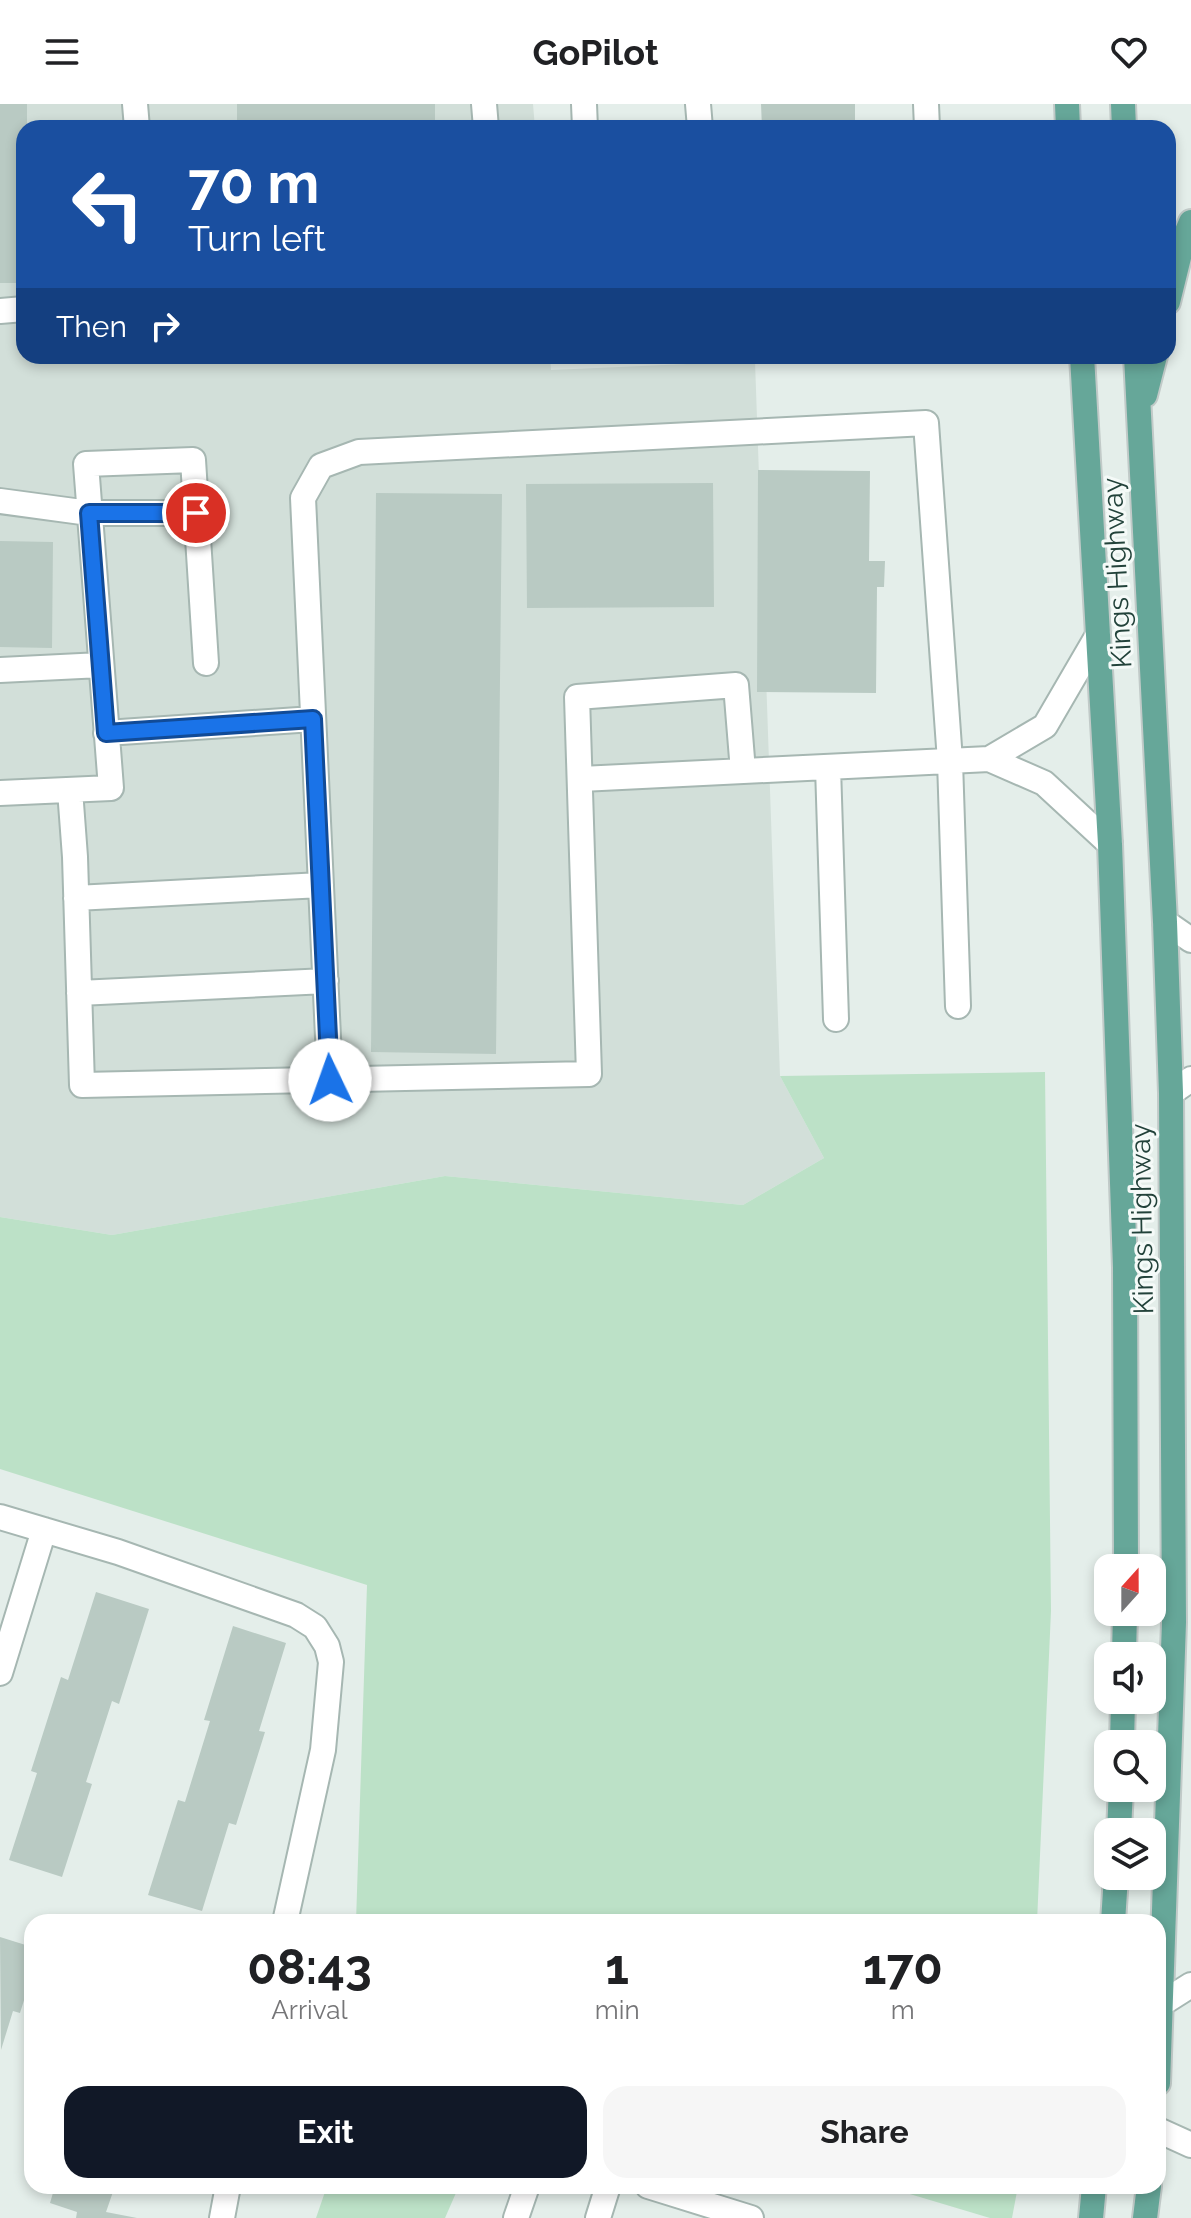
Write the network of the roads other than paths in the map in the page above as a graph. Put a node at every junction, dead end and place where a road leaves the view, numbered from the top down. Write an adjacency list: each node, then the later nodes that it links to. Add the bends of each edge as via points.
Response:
1 (1191, 222): 2 (main road)
2 (1176, 269)
3 (1082, 364): 10 (main road, Kings Highway)
4 (1136, 364): 6 (main road, Kings Highway)
5 (1153, 364): 6 (main road)
6 (1139, 421): 26 (main road, Kings Highway)
7 (0, 501): 8 (street)
8 (89, 513): 9 (street); 9 (street, via 86,464 193,460); 12 (street)
9 (196, 513): 11 (street)
10 (1098, 635): 16 (street, via 1045,726); 23 (main road, Kings Highway)
11 (206, 663)
12 (101, 665): 13 (street); 15 (street)
13 (0, 670)
14 (313, 719): 15 (street); 17 (street, via 303,498 321,466 359,452 926,423); 24 (street)
15 (106, 733): 21 (street, via 111,788)
16 (989, 759): 17 (street); 23 (street, via 1044,783)
17 (950, 761): 18 (street); 30 (street)
18 (828, 767): 19 (street); 31 (street)
19 (743, 771): 20 (street); 20 (street, via 736,685 577,697)
20 (581, 779): 33 (street, via 589,1074)
21 (70, 790): 22 (street); 25 (street)
22 (0, 793)
23 (1110, 844): 37 (main road, Kings Highway, via 1125,1267)
24 (321, 885): 25 (street); 28 (street)
25 (76, 898): 29 (street)
26 (1165, 922): 27 (street); 34 (main road, Kings Highway)
27 (1191, 940)
28 (326, 981): 29 (street); 33 (street)
29 (79, 993): 33 (street, via 82,1085)
30 (958, 1006)
31 (836, 1019)
32 (1191, 1079): 34 (street)
33 (330, 1080)
34 (1171, 1093): 38 (main road, Kings Highway)
35 (0, 1517): 36 (street)
36 (44, 1530): 39 (street); 41 (street, via 296,1615 315,1627 331,1662 326,1726)
37 (1126, 1554)
38 (1182, 1625): 43 (main road, Kings Highway)
39 (0, 1673)
40 (1115, 1890): 42 (main road)
41 (287, 1914)
42 (1114, 1914)
43 (1166, 1914)
44 (1191, 1985): 45 (street)
45 (1166, 2001)
46 (1166, 2134): 47 (street)
47 (1191, 2145)
48 (226, 2194): 55 (street)
49 (524, 2194): 56 (street)
50 (606, 2194): 57 (street)
51 (668, 2194): 54 (street)
52 (1093, 2194): 59 (main road)
53 (1148, 2194): 60 (main road)
54 (713, 2212): 58 (street)
55 (222, 2218)
56 (516, 2218)
57 (598, 2218)
58 (751, 2218)
59 (1091, 2218)
60 (1145, 2218)

